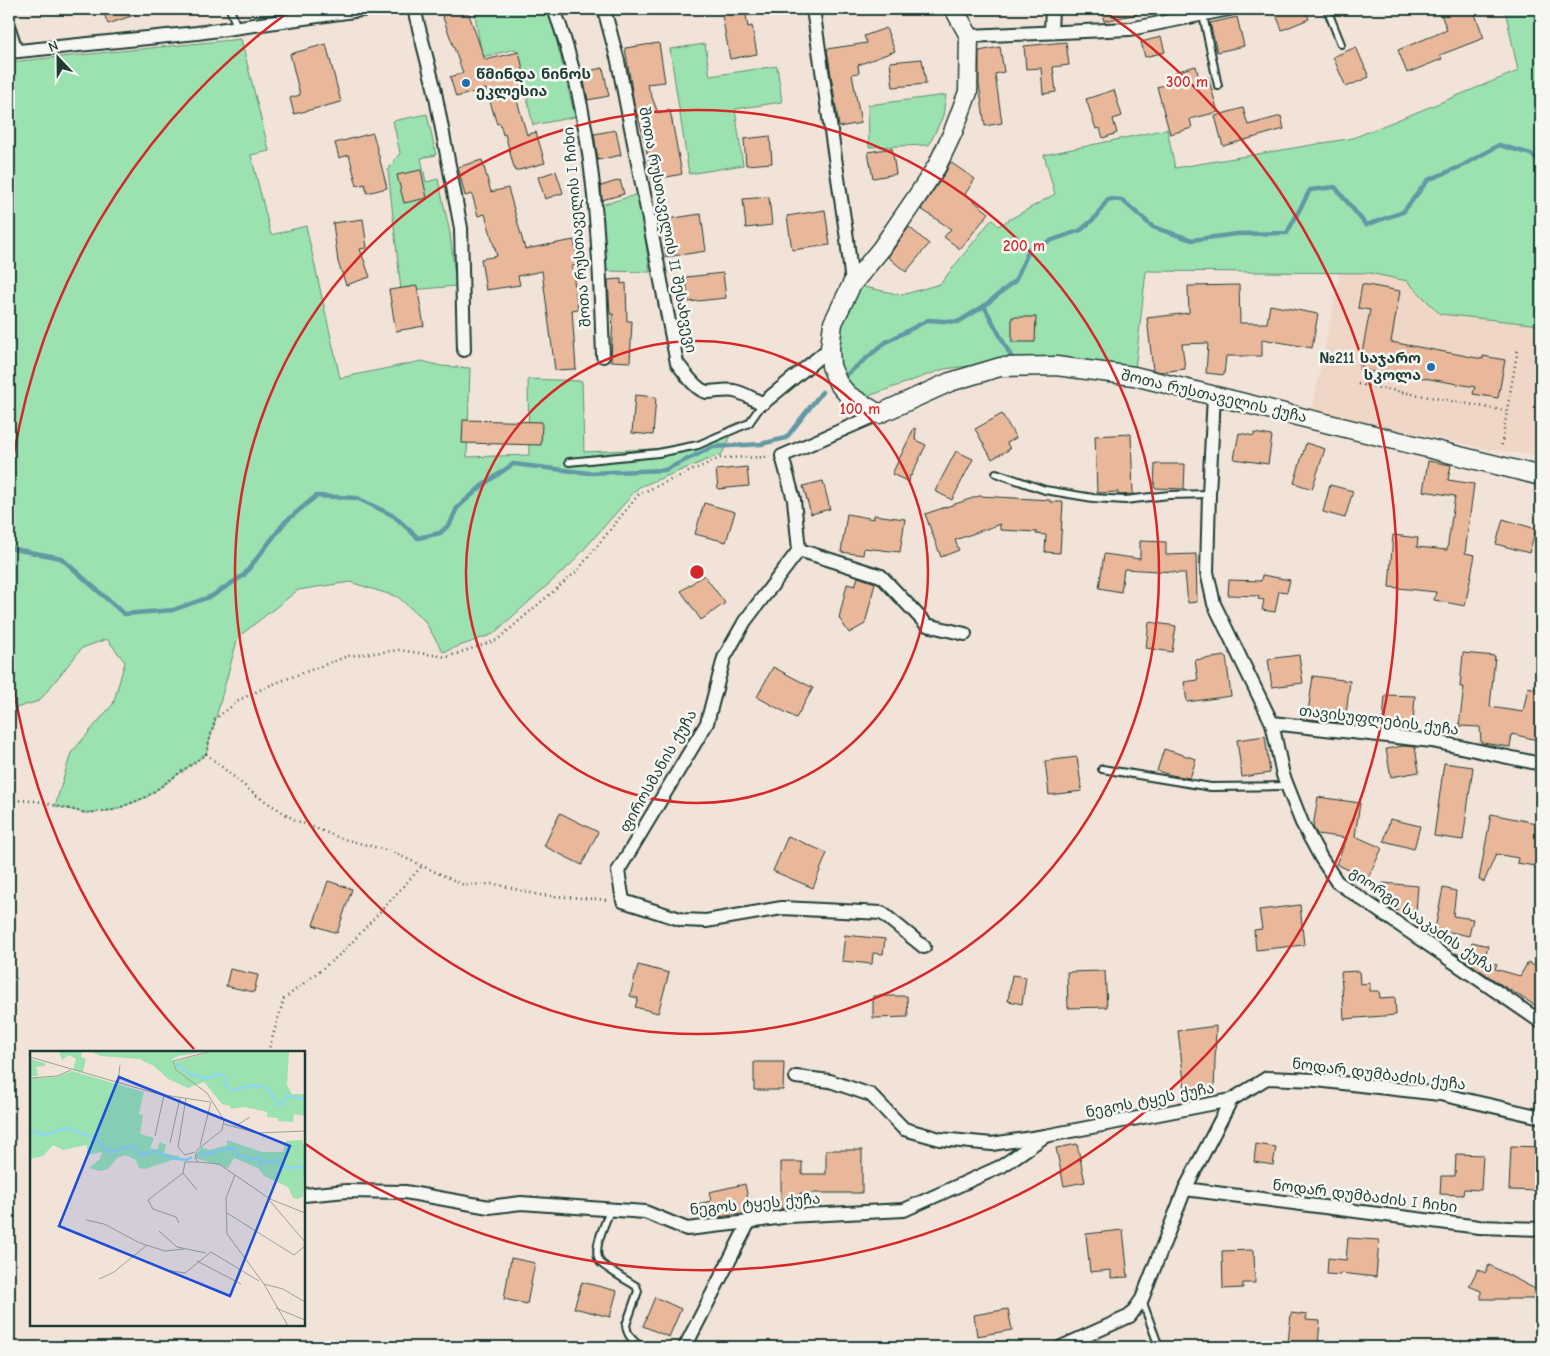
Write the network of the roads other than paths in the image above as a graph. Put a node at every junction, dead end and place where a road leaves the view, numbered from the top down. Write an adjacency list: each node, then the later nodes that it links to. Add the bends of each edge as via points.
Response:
1 (230, 9): 13 (lane)
2 (368, 9): 11 (street)
3 (414, 9): 22 (street, via 434,87 461,228)
4 (554, 9): 23 (street, შოთა რუსთაველის I ჩიხი, via 571,62 584,120 600,275)
5 (604, 9): 25 (street, შოთა რუსთაველის II შესახვევი, via 618,61 677,362 705,392 733,390)
6 (813, 9): 20 (street)
7 (954, 9): 16 (street)
8 (1052, 9): 15 (street)
9 (1229, 9): 12 (street)
10 (1327, 9): 17 (lane)
11 (346, 10): 13 (street)
12 (1203, 15): 15 (street, via 1130,29); 19 (lane)
13 (237, 27): 18 (street)
14 (9, 28): 18 (street)
15 (1052, 32): 16 (street)
16 (969, 36): 20 (street, via 968,92 953,132 916,198)
17 (1341, 44)
18 (12, 52)
19 (1218, 86)
20 (852, 284): 21 (street, via 833,323)
21 (830, 348): 25 (street); 26 (street, via 831,366 838,383 848,396)
22 (464, 350)
23 (603, 356)
24 (1214, 395): 26 (street, შოთა რუსთაველის ქუჩა, via 1134,376 1056,366 1000,367 950,382); 29 (street, შოთა რუსთაველის ქუჩა); 30 (street, გიორგი სააკაძის ქუჩა)
25 (763, 403): 27 (lane, via 749,422 698,446)
26 (879, 414): 31 (street, via 782,456 794,500)
27 (569, 462)
28 (996, 473): 30 (lane, via 1045,490 1093,498 1125,500)
29 (1541, 476)
30 (1209, 494): 33 (street, გიორგი სააკაძის ქუჩა, via 1208,572 1214,604)
31 (799, 550): 32 (street, via 881,576 927,625); 37 (street, ფიროსმანის ქუჩა, via 745,621 724,658 707,723 618,871 623,901 683,920 706,921 782,908 882,913)
32 (965, 634)
33 (1272, 723): 34 (street, თავისუფლების ქუჩა, via 1432,741); 36 (street, გიორგი სააკაძის ქუჩა)
34 (1541, 764)
35 (1102, 769): 36 (lane, via 1210,787)
36 (1288, 786): 38 (street, გიორგი სააკაძის ქუჩა, via 1302,823 1336,882)
37 (924, 947)
38 (1541, 1022)
39 (796, 1077): 42 (street, ნეგოს ტყეს ქუჩა, via 830,1081 871,1095 904,1129 940,1139 992,1144)
40 (1231, 1100): 41 (street, ნოდარ დუმბაძის ქუჩა, via 1267,1078 1316,1080 1440,1094); 42 (street, ნეგოს ტყეს ქუჩა); 43 (street)
41 (1541, 1116)
42 (1045, 1136): 46 (street, ნეგოს ტყეს ქუჩა, via 1002,1166 904,1210 789,1216)
43 (1185, 1189): 47 (street, ნოდარ დუმბაძის I ჩიხი, via 1479,1227); 48 (street)
44 (305, 1195): 45 (street, ნეგოს ტყეს ქუჩა, via 347,1191 405,1192 489,1206 521,1202)
45 (610, 1210): 46 (street, ნეგოს ტყეს ქუჩა, via 645,1212 687,1229); 49 (lane, via 596,1253 600,1263 636,1286 638,1291 626,1325 628,1335)
46 (749, 1222): 50 (street)
47 (1541, 1230)
48 (1142, 1299): 51 (street, via 1130,1316); 52 (lane)
49 (642, 1347)
50 (684, 1347)
51 (1062, 1347)
52 (1159, 1347)

